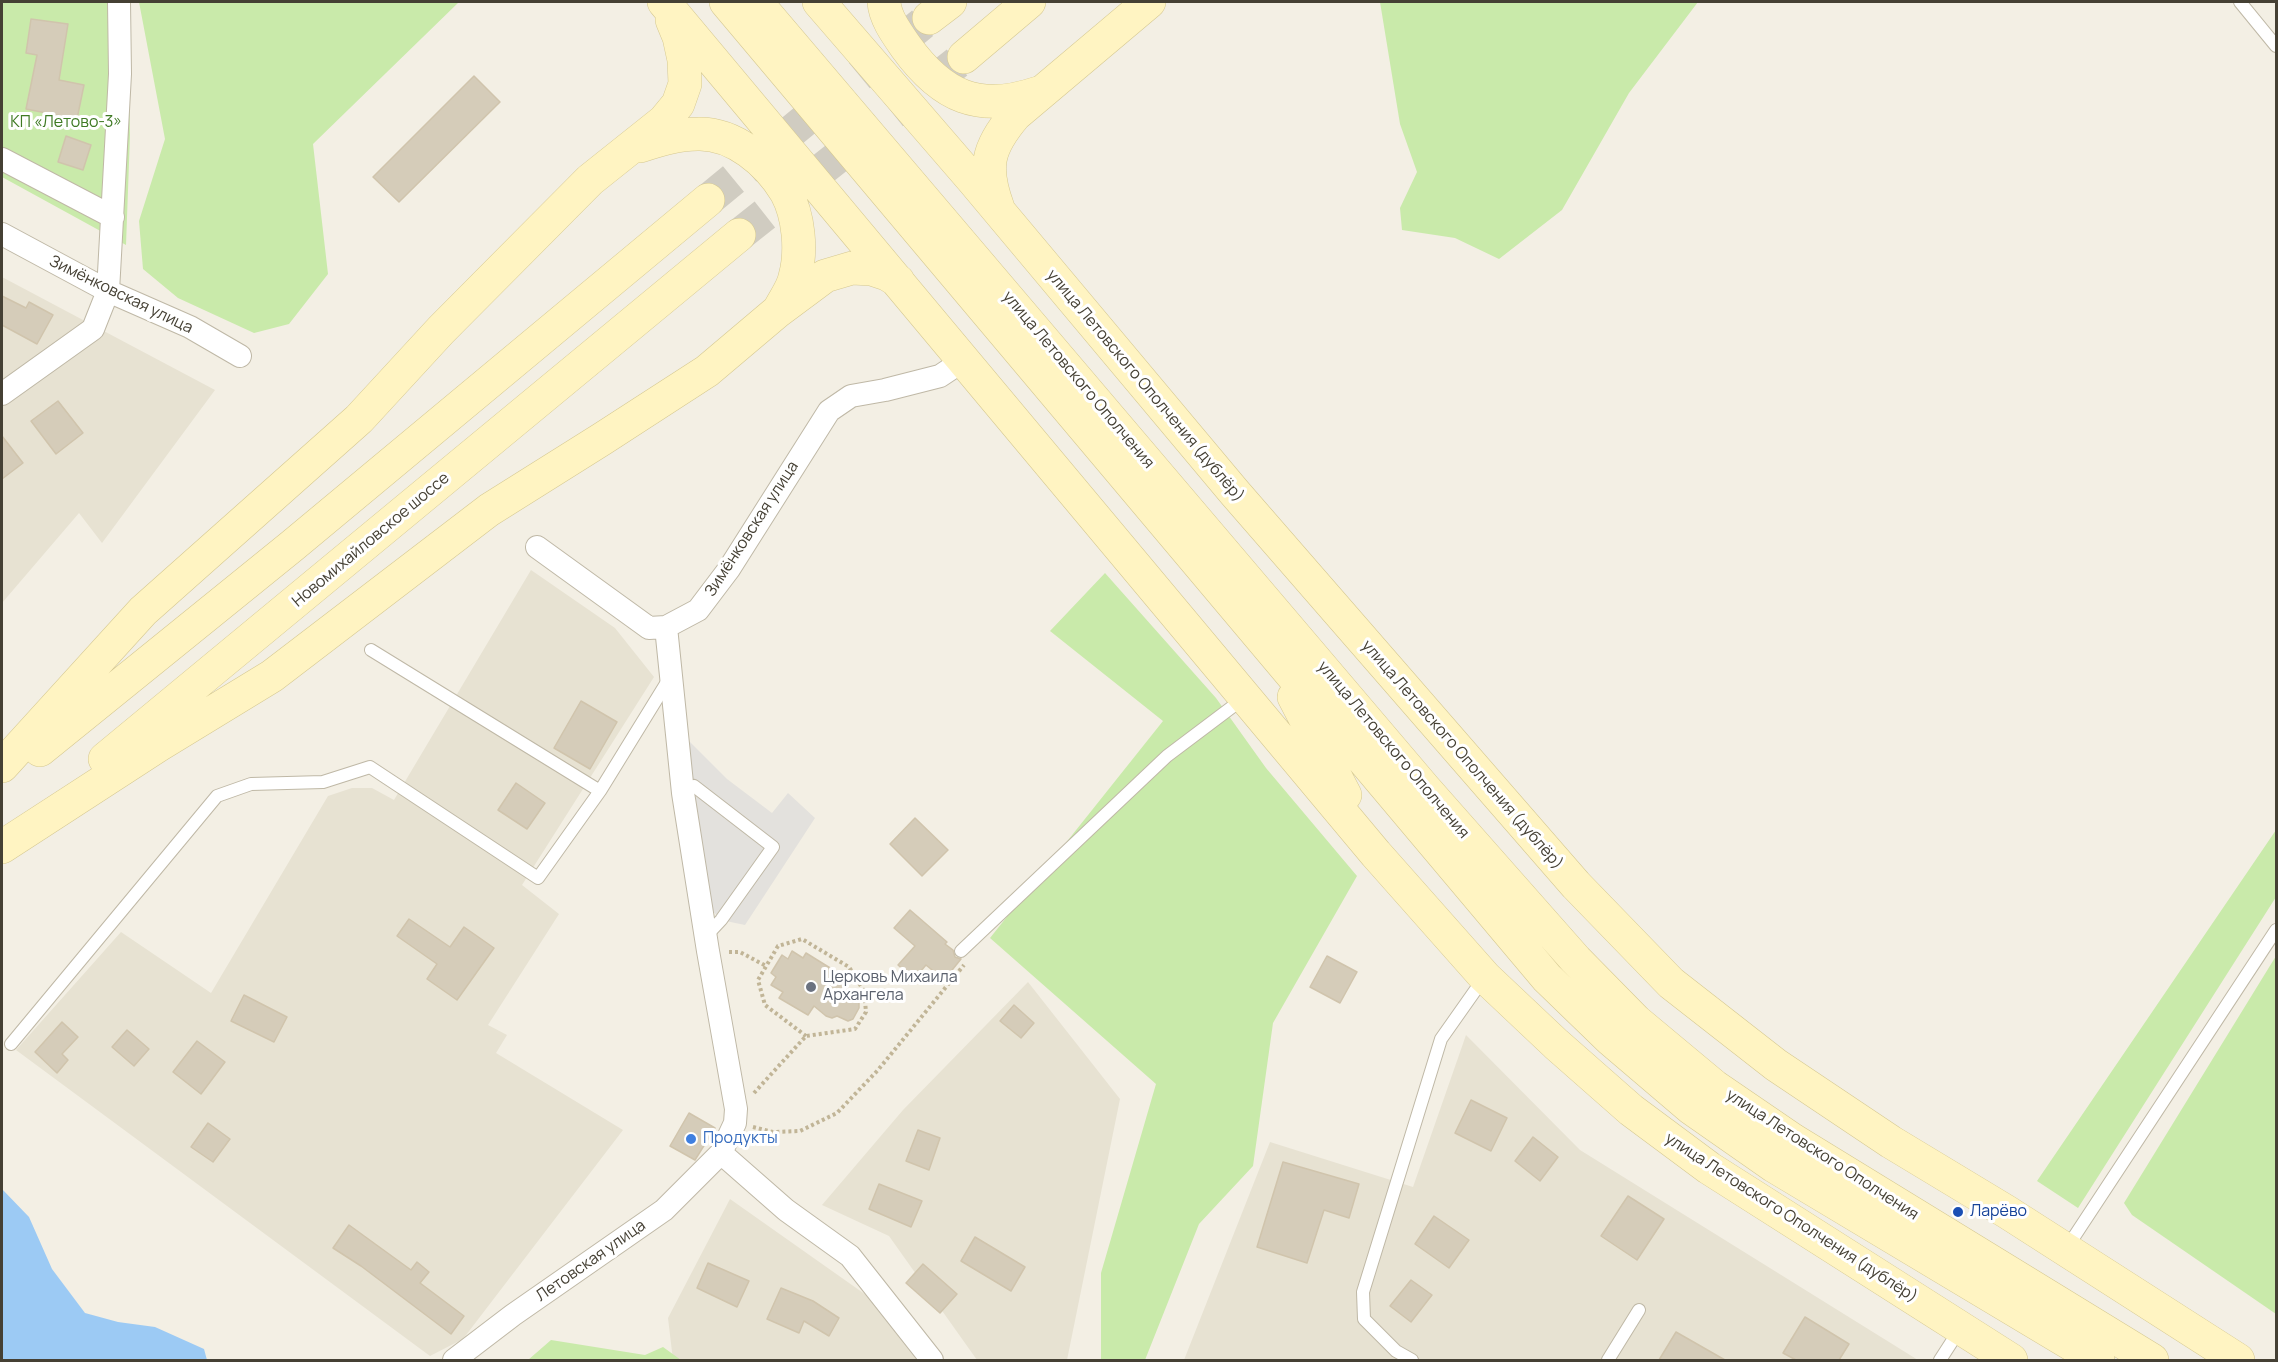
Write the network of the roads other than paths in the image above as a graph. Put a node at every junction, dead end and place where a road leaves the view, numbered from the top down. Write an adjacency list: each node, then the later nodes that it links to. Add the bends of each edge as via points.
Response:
1 (119, 2): 17 (street, via 120,74)
2 (664, 2): 13 (street, via 679,37 685,84 678,104 664,121); 20 (street, улица Летовского Ополчения (дублёр))
3 (726, 2): 27 (street, улица Летовского Ополчения)
4 (756, 2): 27 (street, улица Летовского Ополчения)
5 (819, 2): 16 (street, улица Летовского Ополчения (дублёр))
6 (884, 2): 12 (street, via 895,32 916,61 962,98 990,103 1016,101)
7 (1029, 2): 11 (street)
8 (1149, 2): 12 (street)
9 (2240, 2): 10 (lane)
10 (2277, 46)
11 (964, 57)
12 (1043, 92): 16 (street, via 1000,132 992,150 988,171)
13 (630, 149): 22 (street, via 670,136 699,133 726,138 749,151 770,171 786,193 796,221 799,252 795,279); 35 (street, via 590,180 539,229 359,419 143,611)
14 (2, 159): 17 (street)
15 (708, 200): 36 (street)
16 (1000, 213): 26 (street, улица Летовского Ополчения (дублёр))
17 (113, 217): 21 (street)
18 (2, 234): 21 (street, Зимёнковская улица)
19 (739, 235): 39 (street, Новомихайловское шоссе)
20 (898, 281): 22 (street, via 872,268 837,271); 24 (street, улица Летовского Ополчения (дублёр))
21 (108, 291): 23 (street, Зимёнковская улица, via 190,327); 25 (street, via 93,329)
22 (778, 311): 39 (street, via 707,370 489,510 272,676)
23 (240, 356)
24 (964, 360): 28 (street, улица Летовского Ополчения (дублёр)); 30 (street, Зимёнковская улица, via 940,376 851,396 829,411 729,569 698,610)
25 (2, 394)
26 (1181, 429): 27 (street, via 1182,470); 47 (street, улица Летовского Ополчения (дублёр), via 1576,885 1671,983 1786,1071 1891,1142)
27 (1162, 500): 28 (street, via 1123,515); 31 (street, улица Летовского Ополчения); 57 (street, улица Летовского Ополчения, via 1576,960 1636,1021 1714,1086 1793,1140)
28 (1087, 506): 34 (street, улица Летовского Ополчения (дублёр))
29 (537, 547): 30 (street, via 649,627)
30 (666, 627): 33 (street)
31 (1266, 642): 40 (street); 56 (street, улица Летовского Ополчения, via 1547,978 1610,1039 1691,1108 1774,1166)
32 (371, 650): 37 (lane)
33 (670, 675): 37 (lane); 38 (street)
34 (1246, 697): 40 (street, улица Летовского Ополчения (дублёр)); 43 (lane, via 1167,756)
35 (2, 766)
36 (2, 782)
37 (600, 791): 45 (lane, via 538,878 370,767 323,783 251,784 217,796)
38 (683, 793): 42 (street); 42 (lane, via 694,786 773,847)
39 (2, 845)
40 (1376, 854): 44 (street, улица Летовского Ополчения (дублёр))
41 (2277, 930): 47 (lane)
42 (707, 944): 46 (street, Летовская улица, via 736,1116)
43 (965, 955)
44 (1485, 977): 49 (street, улица Летовского Ополчения (дублёр), via 1614,1096 1709,1168); 52 (lane, via 1441,1039 1363,1292 1364,1319 1395,1351)
45 (11, 1044)
46 (721, 1153): 50 (street, Летовская улица, via 664,1210); 51 (street, via 786,1210 850,1256)
47 (2065, 1250): 58 (street, улица Летовского Ополчения (дублёр))
48 (1639, 1310): 53 (lane)
49 (1961, 1328): 54 (lane); 55 (street, улица Летовского Ополчения (дублёр))
50 (454, 1360)
51 (932, 1360)
52 (1412, 1360)
53 (1608, 1360)
54 (1940, 1360)
55 (2010, 1360)
56 (2098, 1360)
57 (2152, 1360)
58 (2238, 1360)

